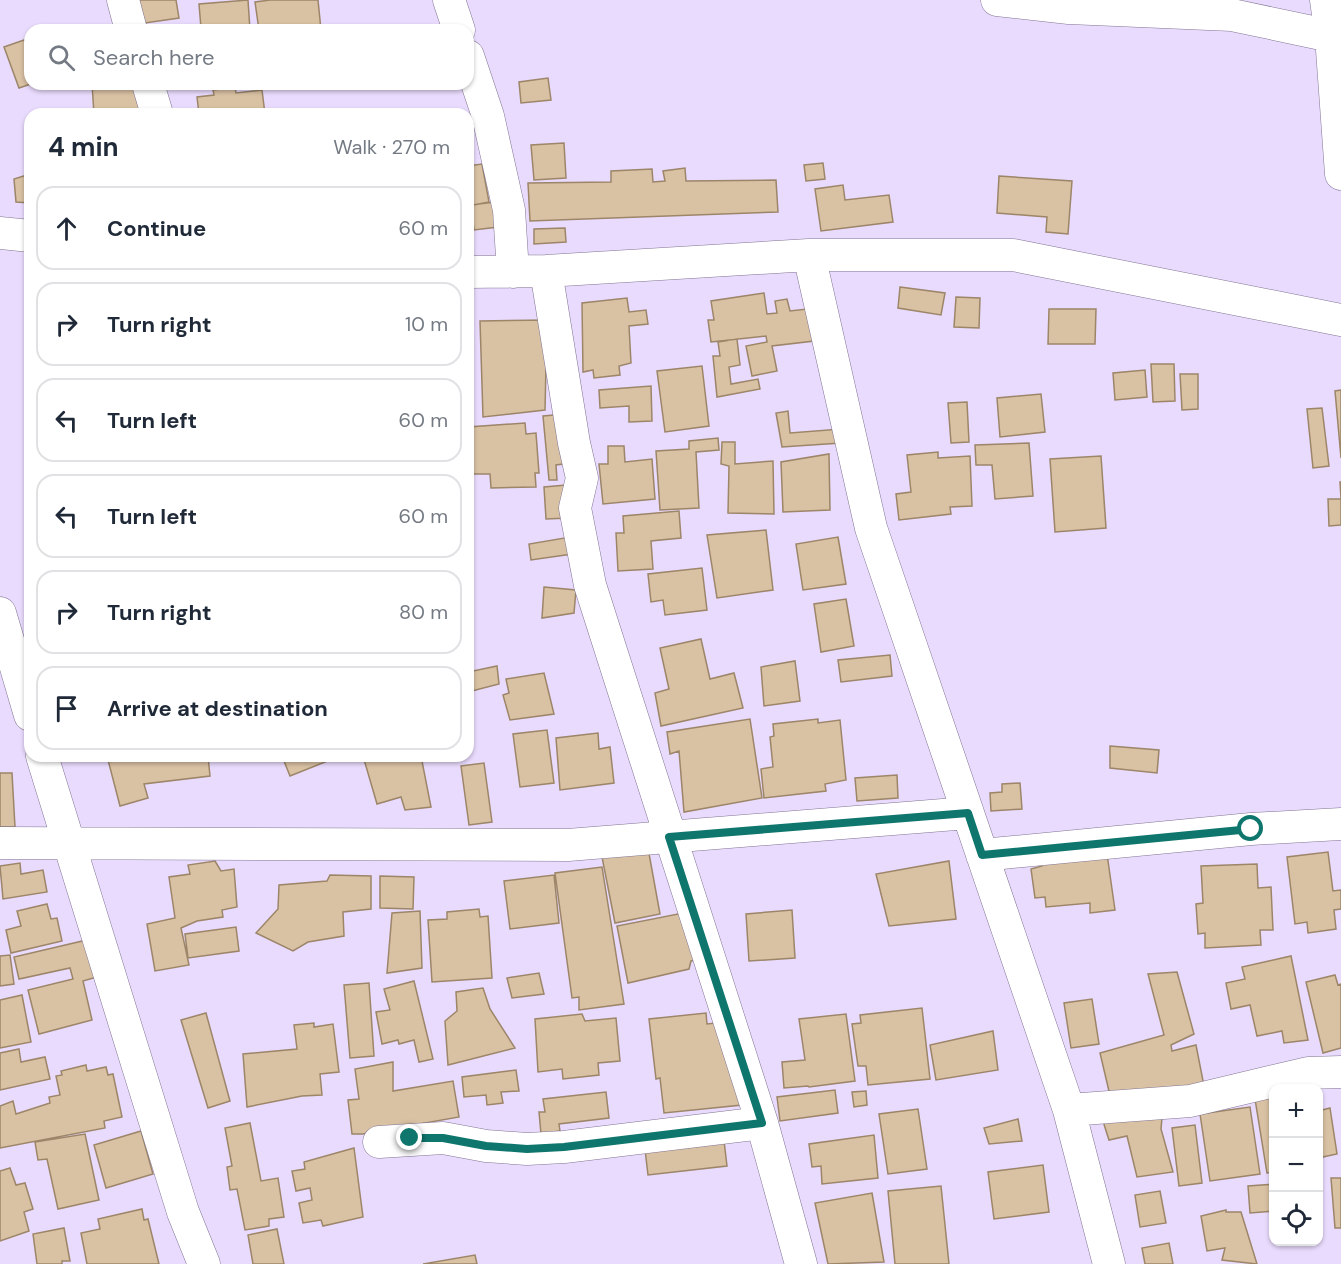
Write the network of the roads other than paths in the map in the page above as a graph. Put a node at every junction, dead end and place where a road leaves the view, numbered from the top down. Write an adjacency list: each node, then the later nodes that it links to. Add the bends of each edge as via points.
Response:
1 (123, 0): 5 (street)
2 (449, 0): 6 (street)
3 (997, 0): 7 (street, via 1069,8 1232,15)
4 (1326, 0): 7 (street)
5 (129, 24)
6 (457, 24)
7 (1336, 36): 11 (street)
8 (474, 74): 17 (street, via 488,116 509,210)
9 (150, 90): 10 (street)
10 (155, 108)
11 (1341, 174)
12 (0, 233): 13 (street)
13 (24, 235)
14 (809, 255): 15 (street); 18 (street, via 1013,255); 22 (street, via 871,528)
15 (546, 271): 17 (street); 24 (street, via 582,478 575,508 590,585)
16 (474, 272): 17 (street)
17 (513, 272)
18 (1341, 320)
19 (0, 614): 20 (street)
20 (24, 694)
21 (44, 762): 26 (street)
22 (968, 813): 24 (street); 27 (street)
23 (1341, 824): 27 (street)
24 (669, 837): 26 (street, via 568,846); 30 (street)
25 (0, 843): 26 (street)
26 (68, 843): 32 (street, via 183,1212)
27 (982, 855): 29 (street)
28 (1341, 1072): 29 (street, via 1308,1073 1190,1101)
29 (1069, 1110): 34 (street)
30 (762, 1123): 31 (street, via 527,1149 443,1138); 33 (street)
31 (379, 1142)
32 (204, 1264)
33 (801, 1264)
34 (1109, 1264)

